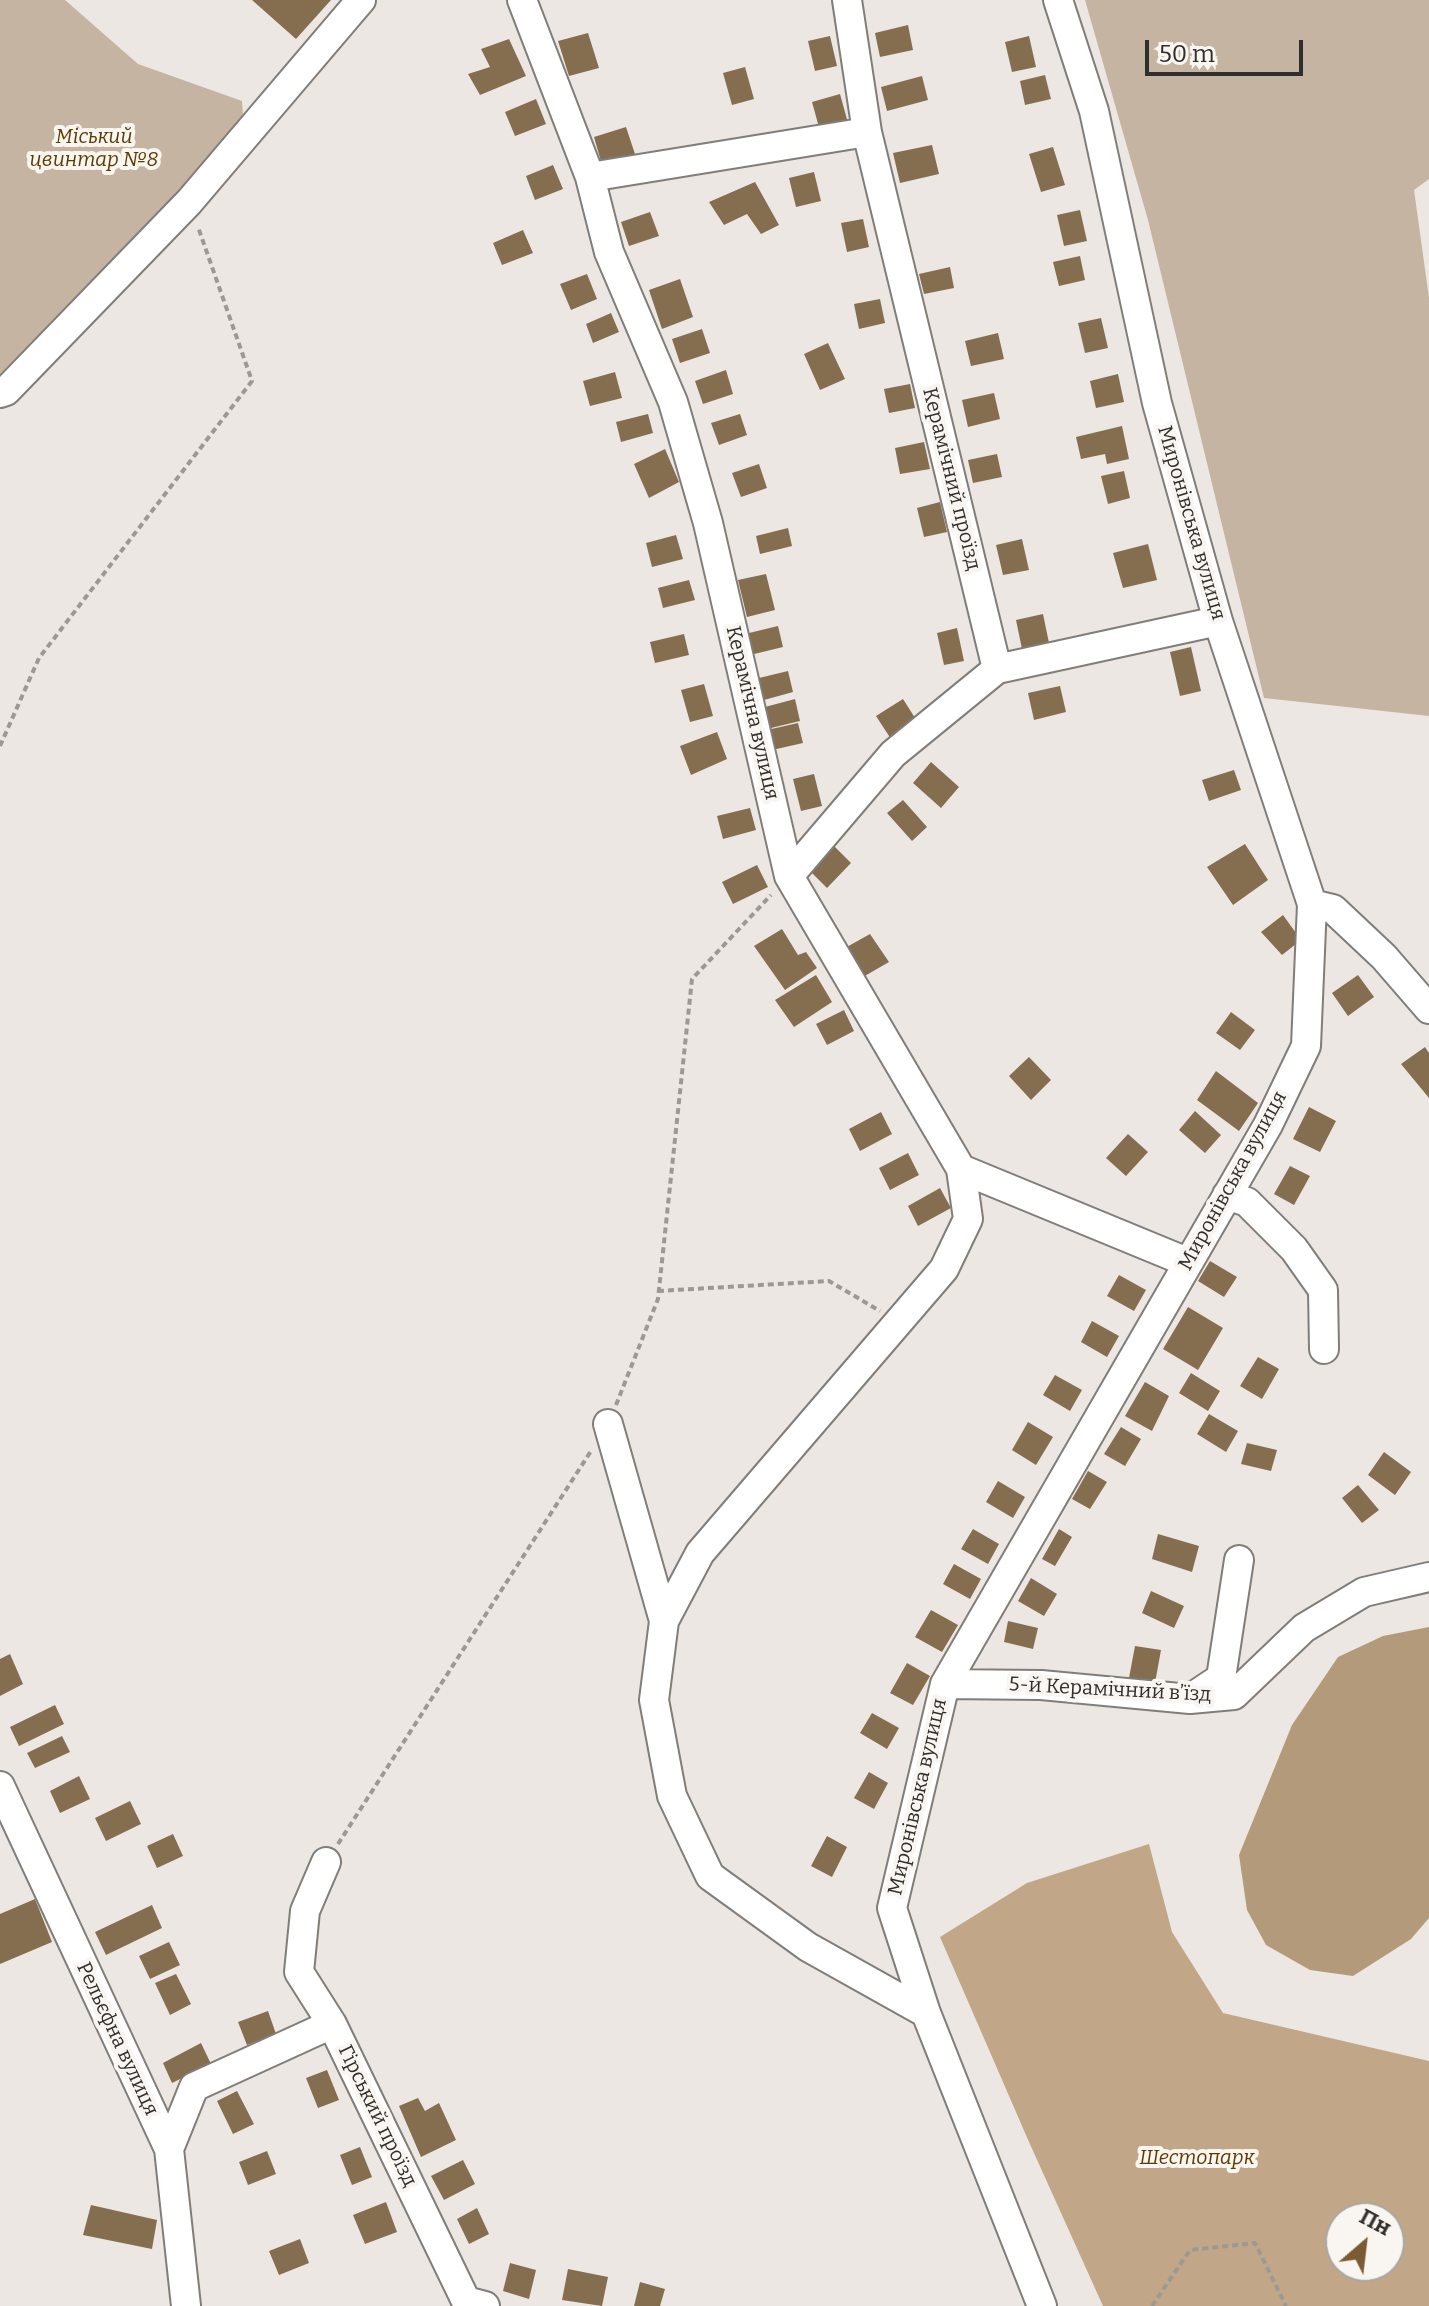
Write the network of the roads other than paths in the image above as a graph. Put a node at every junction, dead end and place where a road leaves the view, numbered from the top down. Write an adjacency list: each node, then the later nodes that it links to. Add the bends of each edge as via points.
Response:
1 (361, 0): 7 (street, via 189,202)
2 (522, 0): 6 (street, Керамічна вулиця)
3 (847, 0): 5 (street, Керамічний проїзд)
4 (1058, 0): 8 (street, Миронівська вулиця, via 1094,111 1157,403)
5 (867, 132): 6 (street); 9 (street, Керамічний проїзд)
6 (590, 177): 10 (street, Керамічна вулиця, via 609,252 673,402 708,523)
7 (0, 393)
8 (1218, 621): 9 (street); 11 (street, Миронівська вулиця)
9 (997, 669): 10 (street, via 893,754)
10 (789, 876): 13 (street, Керамічна вулиця)
11 (1312, 904): 12 (street, via 1333,909); 14 (street, Миронівська вулиця, via 1306,1046)
12 (1429, 1009)
13 (961, 1169): 15 (street); 20 (street, via 968,1219 944,1269 700,1553)
14 (1227, 1195): 15 (street, Миронівська вулиця); 16 (street, via 1247,1202 1294,1249 1323,1290)
15 (1187, 1262): 21 (street, Миронівська вулиця)
16 (1324, 1349)
17 (608, 1424): 20 (street)
18 (1239, 1560): 22 (street, via 1221,1678)
19 (1429, 1577): 22 (street, 5-й Керамічний в’їзд, via 1364,1592 1304,1628 1234,1695)
20 (664, 1621): 25 (street, via 654,1700 672,1796 710,1876 808,1947)
21 (945, 1684): 22 (street, 5-й Керамічний в’їзд, via 1041,1685); 25 (street, Миронівська вулиця, via 892,1908)
22 (1190, 1699)
23 (3, 1803): 27 (street, Рельєфна вулиця)
24 (326, 1862): 26 (street, via 305,1911 299,1972)
25 (926, 2013): 30 (street, Миронівська вулиця)
26 (332, 2024): 27 (street, Гірський проїзд, via 194,2087); 29 (street, Гірський проїзд, via 466,2301)
27 (169, 2149): 28 (street, Рельєфна вулиця)
28 (186, 2306)
29 (485, 2306)
30 (1042, 2306)

